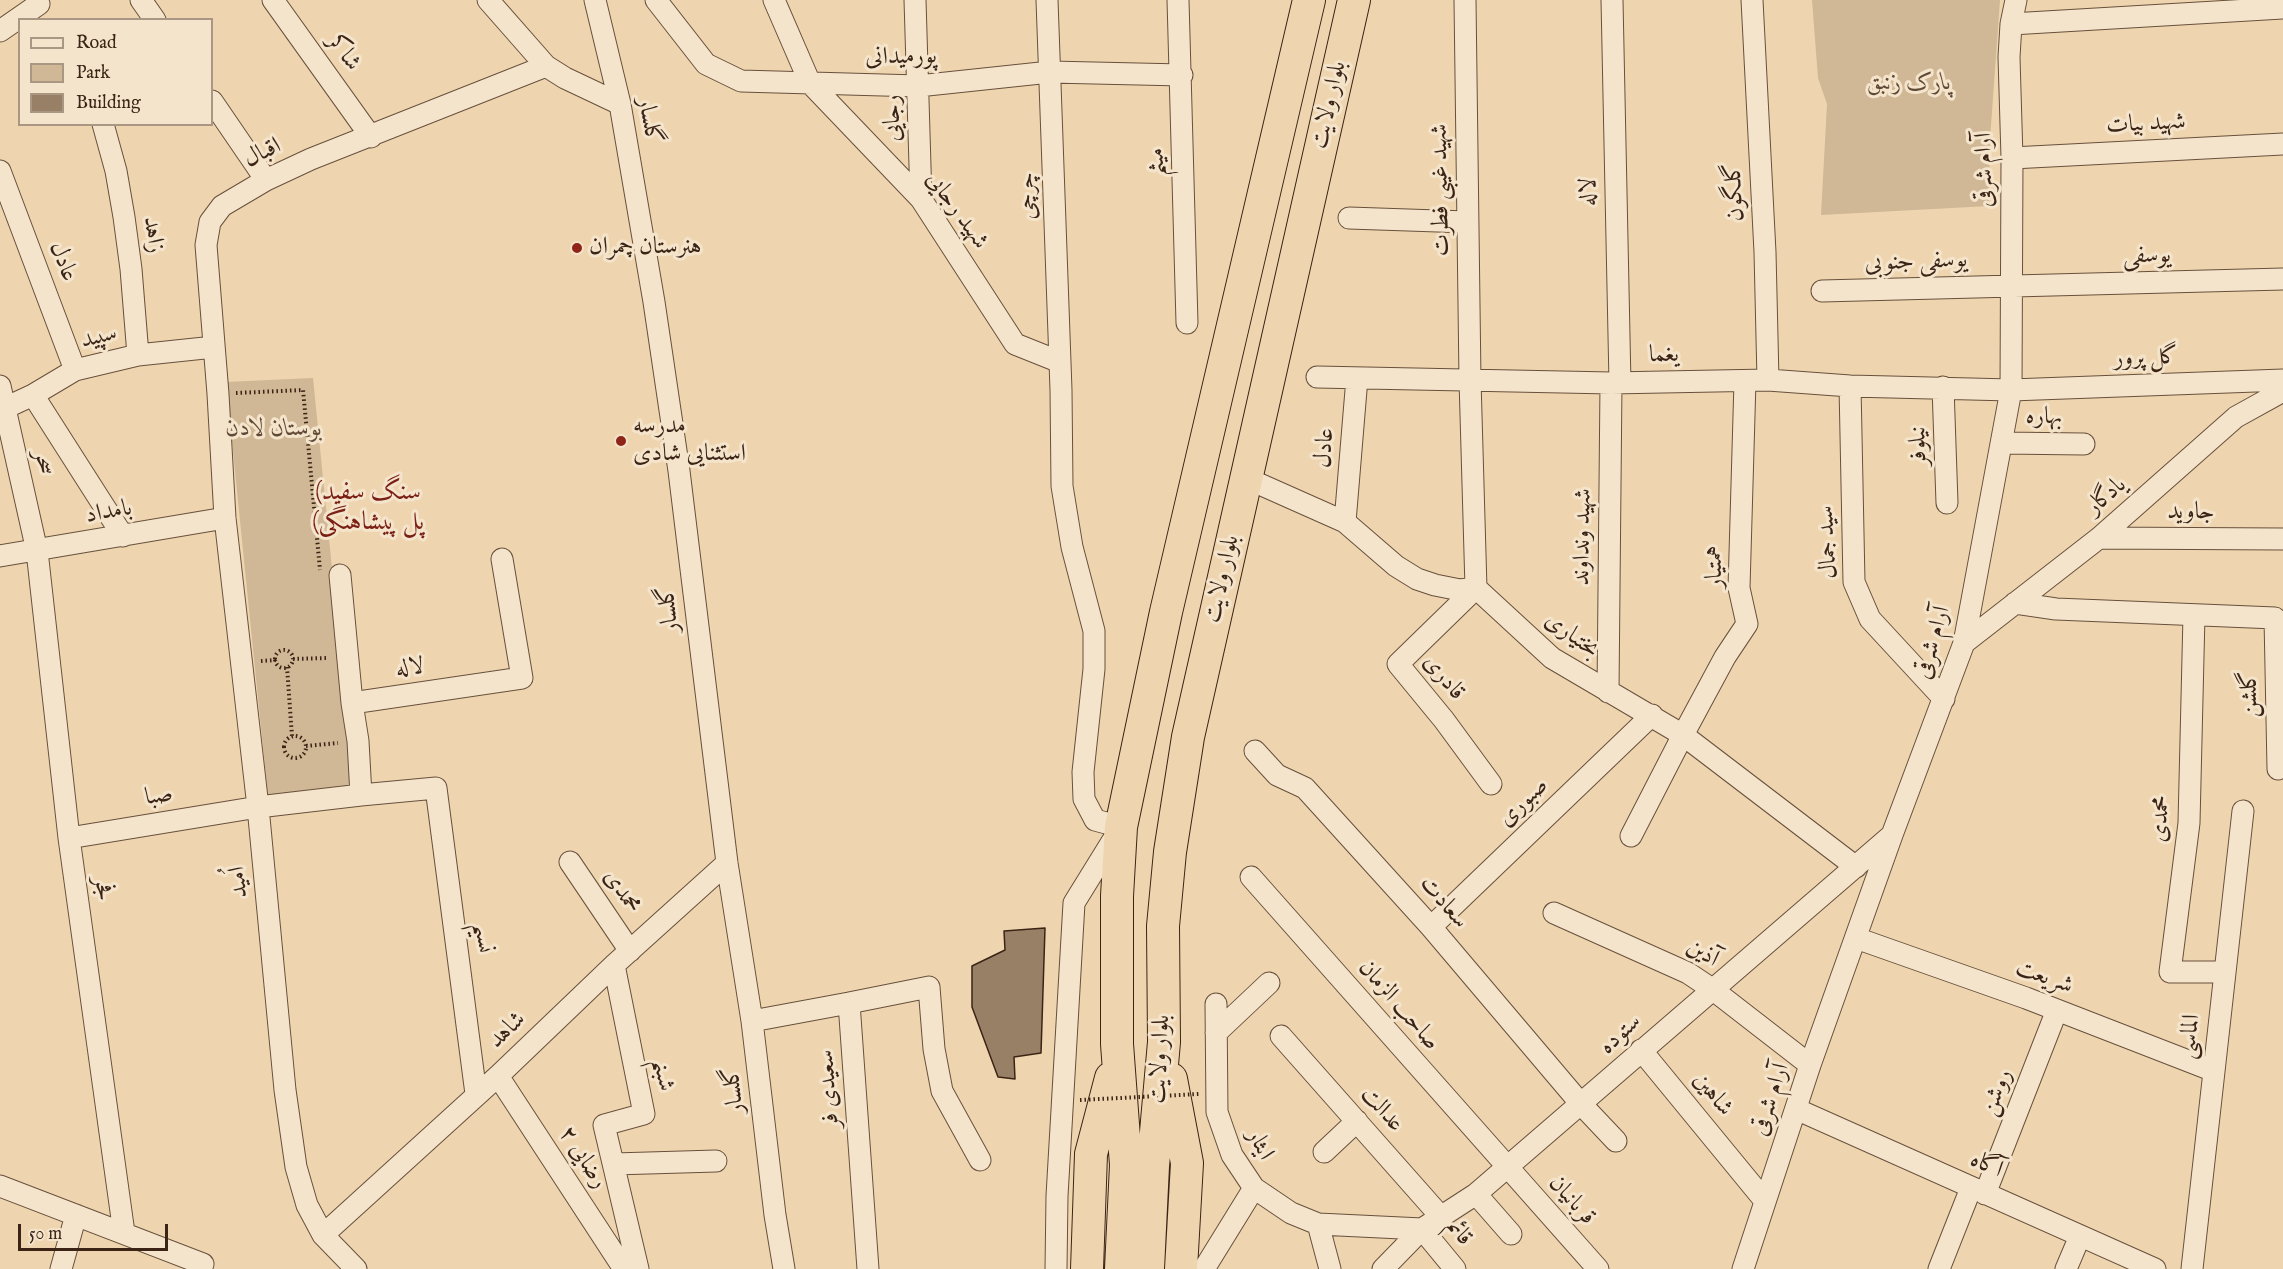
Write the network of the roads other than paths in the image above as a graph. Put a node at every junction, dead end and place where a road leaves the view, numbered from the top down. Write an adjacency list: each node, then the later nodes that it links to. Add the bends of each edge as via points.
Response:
1 (141, 0): 19 (street)
2 (273, 0): 31 (street, شاکر)
3 (488, 0): 23 (street)
4 (595, 0): 29 (street, گلسار)
5 (656, 0): 26 (street, پورمیدانی, via 706,64 741,81)
6 (774, 0): 26 (street)
7 (915, 0): 27 (street, رجایی)
8 (1047, 0): 24 (street, چرچی)
9 (1178, 0): 25 (street, میثم)
10 (1309, 0): 89 (highway, بلوار ولایت, via 1166,612)
11 (1354, 0): 63 (highway, بلوار ولایت)
12 (1465, 0): 38 (street, شهید غیبی فطرت)
13 (1612, 0): 53 (street, لاله)
14 (1752, 0): 50 (street, گلگون)
15 (2016, 0): 21 (street, آرام شرقی)
16 (41, 8): 18 (street)
17 (2283, 8): 21 (street)
18 (23, 18)
19 (154, 18)
20 (18, 21): 22 (street)
21 (2011, 24): 33 (street, آرام شرقی, via 2008,79)
22 (0, 31)
23 (546, 66): 29 (street); 31 (street, اقبال)
24 (1050, 72): 25 (street, پورمیدانی); 27 (street, پورمیدانی); 45 (street, چرچی)
25 (1182, 75): 42 (street, میثم)
26 (810, 83): 27 (street, پورمیدانی); 36 (street, شهید رجایی)
27 (918, 86): 36 (street, رجایی)
28 (213, 102): 35 (street)
29 (620, 104): 94 (street, گلسار, via 679,471)
30 (104, 126): 44 (street, زاهد, via 124,217)
31 (370, 137): 35 (street, اقبال)
32 (2283, 144): 33 (street, شهید بیات)
33 (2012, 158): 40 (street, آرام شرقی)
34 (0, 171): 46 (street, عادل)
35 (266, 180): 43 (street, اقبال, via 222,206 210,222 206,245)
36 (921, 199): 45 (street, شهید رجایی, via 1015,344)
37 (1349, 218): 38 (street)
38 (1467, 222): 49 (street, شهید غیبی فطرت)
39 (2283, 279): 40 (street, یوسفی)
40 (2012, 285): 41 (street, یوسفی جنوبی); 57 (street, آرام شرقی)
41 (1822, 291)
42 (1187, 323)
43 (214, 347): 44 (street, سپید); 65 (street, اقبال)
44 (138, 355): 46 (street, سپید)
45 (1060, 362): 89 (street, چرچی, via 1062,486 1072,547 1094,631 1084,799 1095,820)
46 (75, 370): 59 (street, سپید)
47 (1317, 377): 48 (street, یغما)
48 (1357, 378): 49 (street, یغما); 66 (street, عادل)
49 (1470, 380): 53 (street, یغما); 74 (street, شهید غیبی فطرت)
50 (1768, 380): 52 (street, یغما); 55 (street, یغما)
51 (2283, 380): 57 (street, گل پرور)
52 (1745, 381): 53 (street, یغما); 82 (street, همتیار, via 1739,588 1747,624)
53 (1615, 383): 78 (street, شهید ونداوند)
54 (0, 386): 60 (street, سحر)
55 (1850, 386): 56 (street, یغما); 79 (street, سید جمال, via 1854,582 1870,619)
56 (1943, 387): 57 (street, یغما); 64 (street, نیلوفر)
57 (2011, 390): 61 (street, آرام شرقی)
58 (2283, 390): 68 (street, یادگار, via 2236,417)
59 (33, 395): 60 (street, سپید); 67 (street)
60 (5, 408): 70 (street, سحر)
61 (2003, 442): 62 (street, بهاره); 77 (street, آرام شرقی)
62 (2084, 444)
63 (1246, 478): 66 (street); 110 (highway, بلوار ولایت, via 1188,737 1170,852 1163,926)
64 (1947, 502)
65 (225, 518): 67 (street, بامداد); 87 (street, اُمید)
66 (1345, 522): 74 (street, via 1410,576 1443,587)
67 (123, 536): 70 (street, بامداد)
68 (2099, 538): 69 (street, جاوید); 75 (street, یادگار)
69 (2283, 539)
70 (37, 551): 71 (street, بامداد); 92 (street, فجر)
71 (0, 556)
72 (502, 559): 80 (street, لاله, via 522,678)
73 (330, 576): 80 (street)
74 (1476, 588): 78 (street, بختیاری, via 1552,658); 85 (street, قادری, via 1398,664)
75 (2015, 603): 76 (street, via 2056,609); 77 (street, یادگار)
76 (2194, 615): 84 (street, گلشن, via 2275,618); 101 (street, محمدی, via 2189,823 2170,972)
77 (1964, 643): 79 (street, آرام شرقی)
78 (1608, 692): 81 (street, بختیاری)
79 (1944, 699): 90 (street, آرام شرقی)
80 (352, 703): 86 (street)
81 (1652, 715): 82 (street, بختیاری); 98 (street, صبوری)
82 (1683, 735): 91 (street); 95 (street, بختیاری)
83 (1255, 751): 98 (street, سعادت, via 1277,775 1305,788)
84 (2278, 769)
85 (1491, 784)
86 (361, 795): 87 (street, صبا); 116 (street, نسیم, via 436,788)
87 (258, 807): 92 (street, صبا); 138 (street, اُمید, via 291,1132 301,1186)
88 (2243, 811): 101 (street, الماسی)
89 (1121, 827): 111 (highway, بلوار ولایت); 147 (street, via 1074,903)
90 (1892, 835): 95 (street, ستوده); 99 (street, آرام شرقی)
91 (1632, 836)
92 (69, 838): 136 (street, فجر)
93 (570, 862): 100 (street, محمدی)
94 (727, 863): 100 (street, شاهد); 107 (street, گلسار)
95 (1856, 867): 103 (street, ستوده)
96 (1251, 877): 126 (street, صاحب الزمان)
97 (1554, 913): 103 (street, آذین, via 1678,969)
98 (1431, 927): 117 (street, سعادت)
99 (1856, 938): 106 (street, شریعت); 113 (street, آرام شرقی)
100 (622, 958): 115 (street, شاهد); 124 (street, شبنم, via 644,1114 604,1125)
101 (2224, 972): 114 (street, الماسی)
102 (1269, 983): 108 (street)
103 (1712, 989): 112 (street, ستوده); 113 (street, آذین)
104 (849, 1004): 107 (street); 122 (street, via 929,987 942,1091); 146 (street, سعیدی فر)
105 (1216, 1004): 108 (street, ایثار)
106 (2057, 1010): 114 (street, شریعت); 129 (street, روشن)
107 (752, 1020): 145 (street, گلسار)
108 (1216, 1033): 128 (street, ایثار, via 1217,1112 1232,1155)
109 (1281, 1036): 119 (street, عدالت)
110 (1164, 1042): 125 (highway, بلوار ولایت); 151 (highway, via 1186,1163)
111 (1117, 1044): 125 (highway, بلوار ولایت); 148 (highway, via 1091,1154)
112 (1641, 1050): 117 (street, ستوده); 131 (street, شاهین)
113 (1810, 1065): 118 (street, آرام شرقی)
114 (2214, 1071): 161 (street, الماسی)
115 (498, 1076): 116 (street, شاهد); 143 (street, رضایی ۲)
116 (476, 1094): 138 (street, شاهد)
117 (1581, 1104): 120 (street, سعادت); 126 (street, ستوده)
118 (1796, 1109): 129 (street, آگاه); 131 (street, آرام شرقی)
119 (1357, 1121): 121 (street); 133 (street, عدالت)
120 (1616, 1141)
121 (1324, 1152)
122 (980, 1160)
123 (716, 1161): 124 (street)
124 (614, 1164): 144 (street, شبنم)
125 (1139, 1165): 149 (highway); 150 (highway)
126 (1507, 1168): 130 (street, ستوده); 156 (street, قربانیان)
127 (0, 1186): 132 (street)
128 (1254, 1188): 134 (street, ایثار, via 1291,1213); 152 (street)
129 (1978, 1191): 139 (street, آگاه); 158 (street, روشن)
130 (1476, 1194): 133 (street, ستوده); 137 (street)
131 (1765, 1201): 157 (street, آرام شرقی)
132 (76, 1215): 136 (street); 141 (street)
133 (1442, 1218): 135 (street, ستوده)
134 (1318, 1224): 135 (street, ایثار); 153 (street)
135 (1422, 1229): 154 (street, ستوده); 155 (street, قائم)
136 (123, 1233): 140 (street)
137 (1511, 1234)
138 (323, 1235): 142 (street, اُمید)
139 (2080, 1236): 159 (street); 160 (street, آگاه)
140 (202, 1266)
141 (61, 1269)
142 (356, 1269)
143 (624, 1269)
144 (638, 1269)
145 (784, 1269)
146 (868, 1269)
147 (1056, 1269)
148 (1087, 1269)
149 (1122, 1269)
150 (1148, 1269)
151 (1181, 1269)
152 (1204, 1269)
153 (1330, 1269)
154 (1383, 1269)
155 (1455, 1269)
156 (1598, 1269)
157 (1743, 1269)
158 (1938, 1269)
159 (2066, 1269)
160 (2155, 1269)
161 (2193, 1269)

